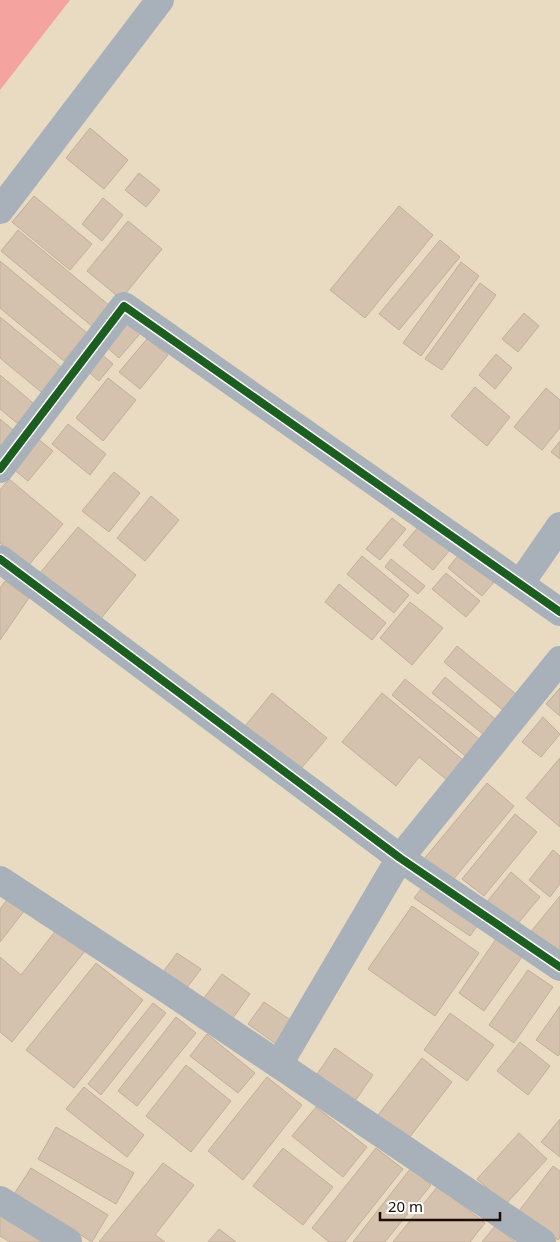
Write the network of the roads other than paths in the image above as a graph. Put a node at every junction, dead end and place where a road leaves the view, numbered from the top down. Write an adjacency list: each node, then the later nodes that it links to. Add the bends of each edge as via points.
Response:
1 (160, 0): 2 (street)
2 (0, 210)
3 (0, 470): 6 (street, via 124,306)
4 (560, 526): 6 (street)
5 (0, 559): 9 (street)
6 (520, 584): 7 (street)
7 (560, 612)
8 (560, 660): 9 (street)
9 (400, 858): 11 (street); 12 (street)
10 (0, 880): 12 (street)
11 (560, 967)
12 (279, 1064): 15 (street)
13 (0, 1200): 14 (street)
14 (68, 1242)
15 (542, 1242)

